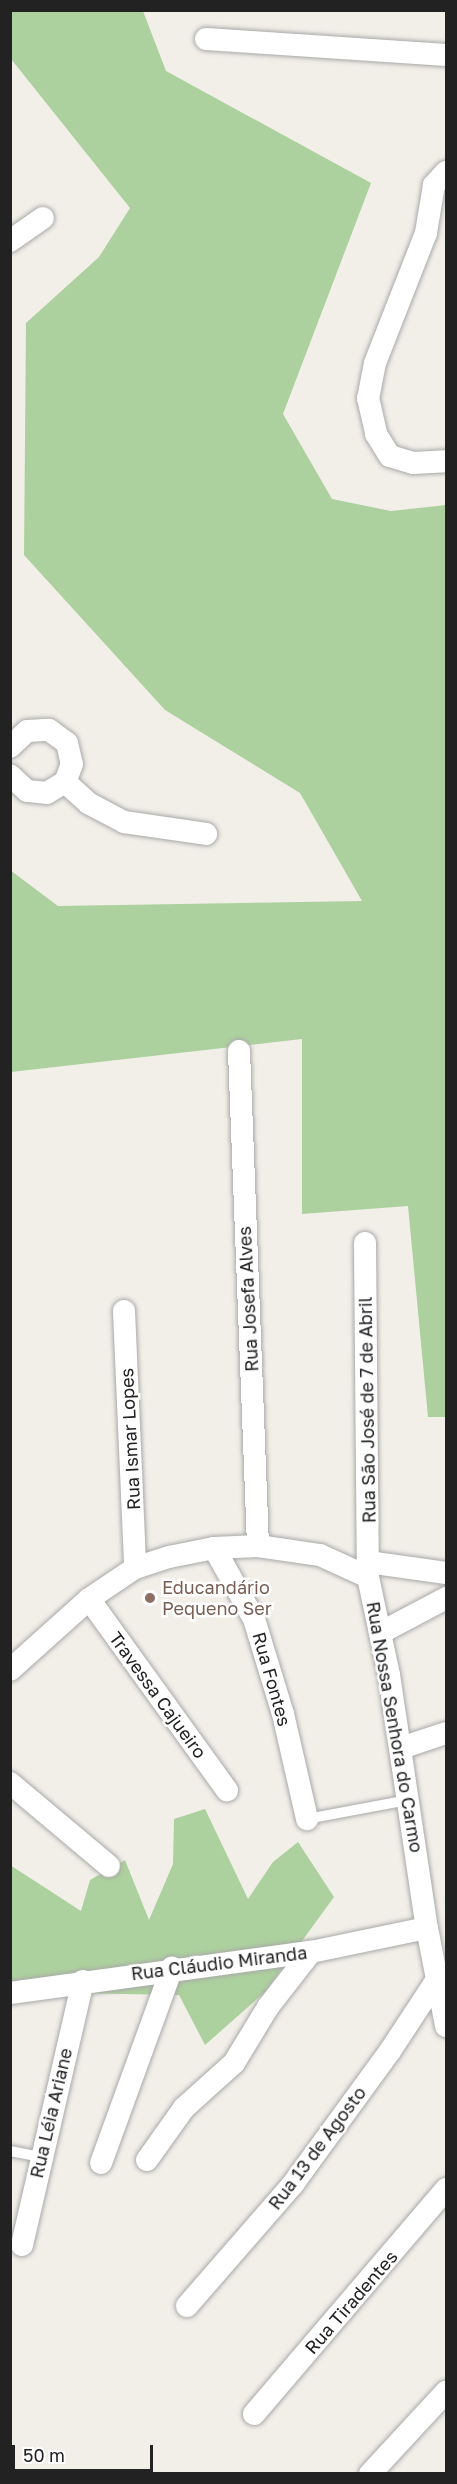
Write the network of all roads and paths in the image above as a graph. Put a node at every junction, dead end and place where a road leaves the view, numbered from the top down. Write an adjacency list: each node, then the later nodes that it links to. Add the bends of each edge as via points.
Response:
1 (206, 39): 2 (street)
2 (447, 55)
3 (447, 171): 6 (street, via 434,184 426,233 370,381 369,409 384,450 395,459 413,463)
4 (43, 218): 5 (street)
5 (10, 242)
6 (447, 461)
7 (13, 737): 9 (street, via 38,728 59,735 72,753)
8 (10, 775): 9 (street, via 18,786 37,794 47,793)
9 (65, 782): 10 (street, via 88,803 124,822)
10 (206, 834)
11 (239, 1051): 14 (street, Rua Josefa Alves)
12 (365, 1242): 17 (street, Rua São José de 7 de Abril)
13 (124, 1311): 16 (street, Rua Ismar Lopes)
14 (258, 1546): 15 (street, Rua Nossa Senhora do Carmo); 17 (street, Rua Nossa Senhora do Carmo, via 321,1555)
15 (214, 1548): 16 (street, Rua Nossa Senhora do Carmo); 28 (street, Rua Fontes, via 254,1619 283,1714)
16 (135, 1568): 20 (street, Rua Nossa Senhora do Carmo)
17 (368, 1570): 18 (street); 21 (street, Rua Nossa Senhora do Carmo)
18 (447, 1573)
19 (447, 1598): 21 (street)
20 (89, 1599): 22 (street, Rua Nossa Senhora do Carmo); 26 (street, Travessa Cajueiro)
21 (380, 1633): 24 (street, Rua Nossa Senhora do Carmo)
22 (10, 1670)
23 (447, 1733): 24 (street)
24 (401, 1748): 27 (street, Rua Nossa Senhora do Carmo)
25 (10, 1783): 29 (street)
26 (227, 1790)
27 (410, 1800): 28 (lane); 30 (street, Rua Nossa Senhora do Carmo)
28 (308, 1819)
29 (110, 1866)
30 (427, 1928): 31 (street, Rua Cláudio Miranda); 33 (street, Rua Nossa Senhora do Carmo)
31 (311, 1952): 32 (street, Rua Cláudio Miranda); 39 (street, via 268,2007 234,2063 184,2108)
32 (172, 1968): 34 (street, Rua Cláudio Miranda); 40 (street)
33 (442, 1972): 36 (street, Rua Nossa Senhora do Carmo); 43 (street, Rua 13 de Agosto, via 293,2184)
34 (83, 1982): 35 (street, Rua Cláudio Miranda); 38 (street, Rua Léia Ariane)
35 (10, 1993)
36 (447, 2026)
37 (10, 2151): 38 (lane)
38 (40, 2157): 42 (street, Rua Léia Ariane)
39 (147, 2160)
40 (101, 2163)
41 (447, 2188): 45 (street, Rua Tiradentes)
42 (22, 2245)
43 (187, 2306)
44 (447, 2392): 46 (street)
45 (254, 2414)
46 (370, 2474)

